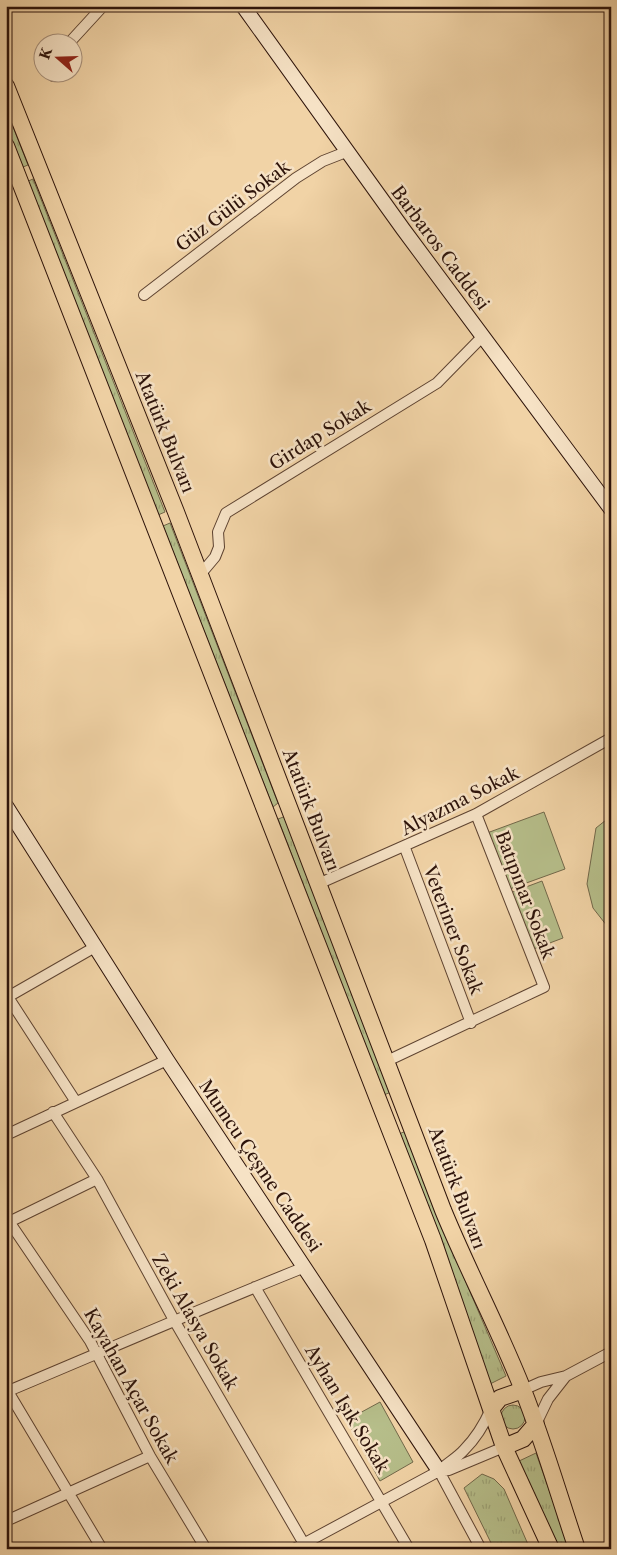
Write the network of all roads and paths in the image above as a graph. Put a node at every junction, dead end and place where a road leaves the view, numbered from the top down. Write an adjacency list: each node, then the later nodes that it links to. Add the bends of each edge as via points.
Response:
1 (103, 6): 3 (street)
2 (243, 6): 6 (street, Barbaros Caddesi)
3 (79, 32)
4 (6, 86): 10 (main road, Atatürk Bulvarı)
5 (6, 146): 34 (main road, via 426,1222)
6 (346, 152): 7 (street, Güz Gülü Sokak, via 323,161 296,178); 8 (street, Barbaros Caddesi)
7 (144, 295)
8 (483, 336): 9 (street, Barbaros Caddesi); 10 (street, Girdap Sokak, via 437,383 226,512 218,532 216,557)
9 (611, 509)
10 (199, 576): 15 (main road, Atatürk Bulvarı)
11 (611, 738): 13 (street, Alyazma Sokak)
12 (6, 806): 16 (street, Mumcu Çeşme Caddesi)
13 (476, 814): 14 (street, Alyazma Sokak); 18 (street, Batıpınar Sokak, via 544,988)
14 (404, 848): 15 (street, Alyazma Sokak); 18 (street, Veteriner Sokak)
15 (318, 884): 20 (main road, Atatürk Bulvarı)
16 (95, 947): 17 (street); 19 (street, Mumcu Çeşme Caddesi)
17 (7, 996): 21 (street)
18 (471, 1023): 20 (street)
19 (167, 1060): 21 (street); 26 (street, Mumcu Çeşme Caddesi)
20 (387, 1061): 32 (main road, Atatürk Bulvarı, via 465,1264)
21 (76, 1102): 22 (street)
22 (53, 1112): 23 (street); 24 (street, Zeki Alasya Sokak)
23 (6, 1135)
24 (97, 1179): 25 (street); 28 (street, Zeki Alasya Sokak)
25 (8, 1219): 30 (street, Kayahan Açar Sokak)
26 (305, 1267): 27 (street); 38 (street, Mumcu Çeşme Caddesi)
27 (255, 1287): 28 (street); 40 (street, Ayhan Işık Sokak)
28 (174, 1320): 30 (street); 42 (street, Zeki Alasya Sokak)
29 (611, 1352): 31 (street)
30 (97, 1355): 33 (street); 37 (street, Kayahan Açar Sokak)
31 (566, 1376): 32 (street); 35 (street, via 548,1399)
32 (523, 1390): 34 (main road, via 500,1398); 35 (main road, Atatürk Bulvarı)
33 (7, 1391): 39 (street)
34 (491, 1409): 36 (main road); 38 (street, via 474,1439)
35 (536, 1424): 36 (main road, via 523,1439); 48 (main road, Atatürk Bulvarı)
36 (504, 1447): 38 (street, via 449,1470); 47 (main road)
37 (150, 1456): 39 (street); 44 (street, Kayahan Açar Sokak)
38 (439, 1471): 40 (street); 46 (street, Mumcu Çeşme Caddesi)
39 (68, 1494): 41 (street); 43 (street)
40 (381, 1500): 42 (street); 45 (street, Ayhan Işık Sokak)
41 (6, 1521)
42 (302, 1547)
43 (102, 1549)
44 (206, 1549)
45 (409, 1549)
46 (481, 1549)
47 (551, 1549)
48 (577, 1549)

